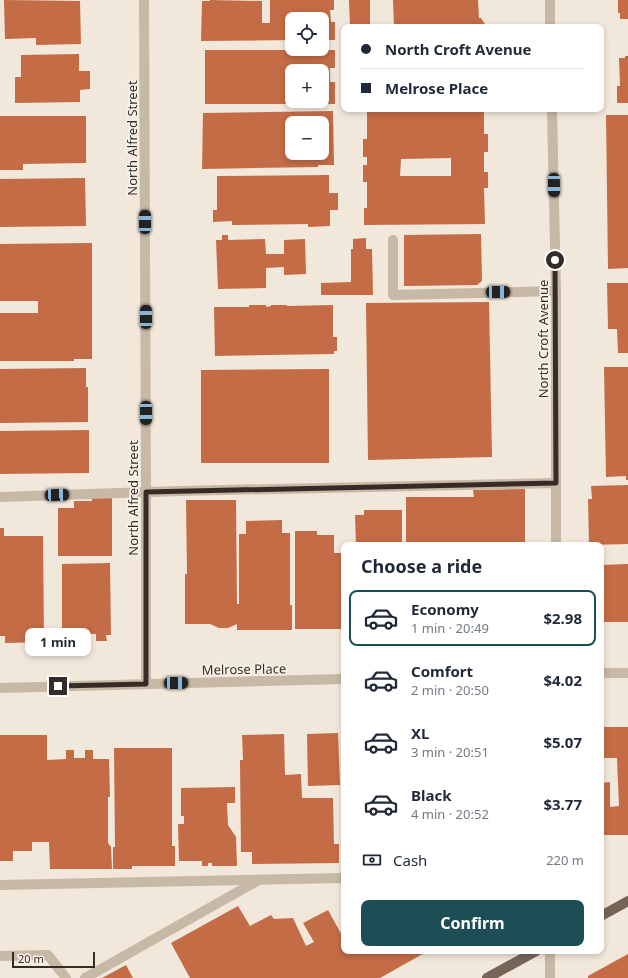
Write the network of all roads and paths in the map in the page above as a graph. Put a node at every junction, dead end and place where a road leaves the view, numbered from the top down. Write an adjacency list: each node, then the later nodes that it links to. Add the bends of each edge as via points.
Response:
1 (144, 0): 8 (street, North Alfred Street)
2 (550, 0): 3 (street)
3 (550, 24)
4 (552, 112): 6 (street, North Croft Avenue)
5 (393, 240): 6 (street, via 393,295)
6 (556, 290): 7 (street, North Croft Avenue)
7 (556, 483): 8 (street); 10 (street, North Croft Avenue)
8 (146, 492): 9 (street); 14 (street, North Alfred Street)
9 (0, 497)
10 (556, 542)
11 (604, 673): 12 (street)
12 (628, 673)
13 (341, 679): 14 (street, Melrose Place)
14 (146, 684): 15 (street, Melrose Place)
15 (0, 688)
16 (341, 878): 17 (street)
17 (258, 880): 18 (street); 25 (street)
18 (0, 885)
19 (628, 901): 20 (main road)
20 (604, 913)
21 (531, 954): 26 (main road)
22 (550, 954): 27 (street)
23 (0, 956): 24 (street, via 48,955)
24 (66, 978)
25 (85, 978)
26 (487, 978)
27 (550, 978)

